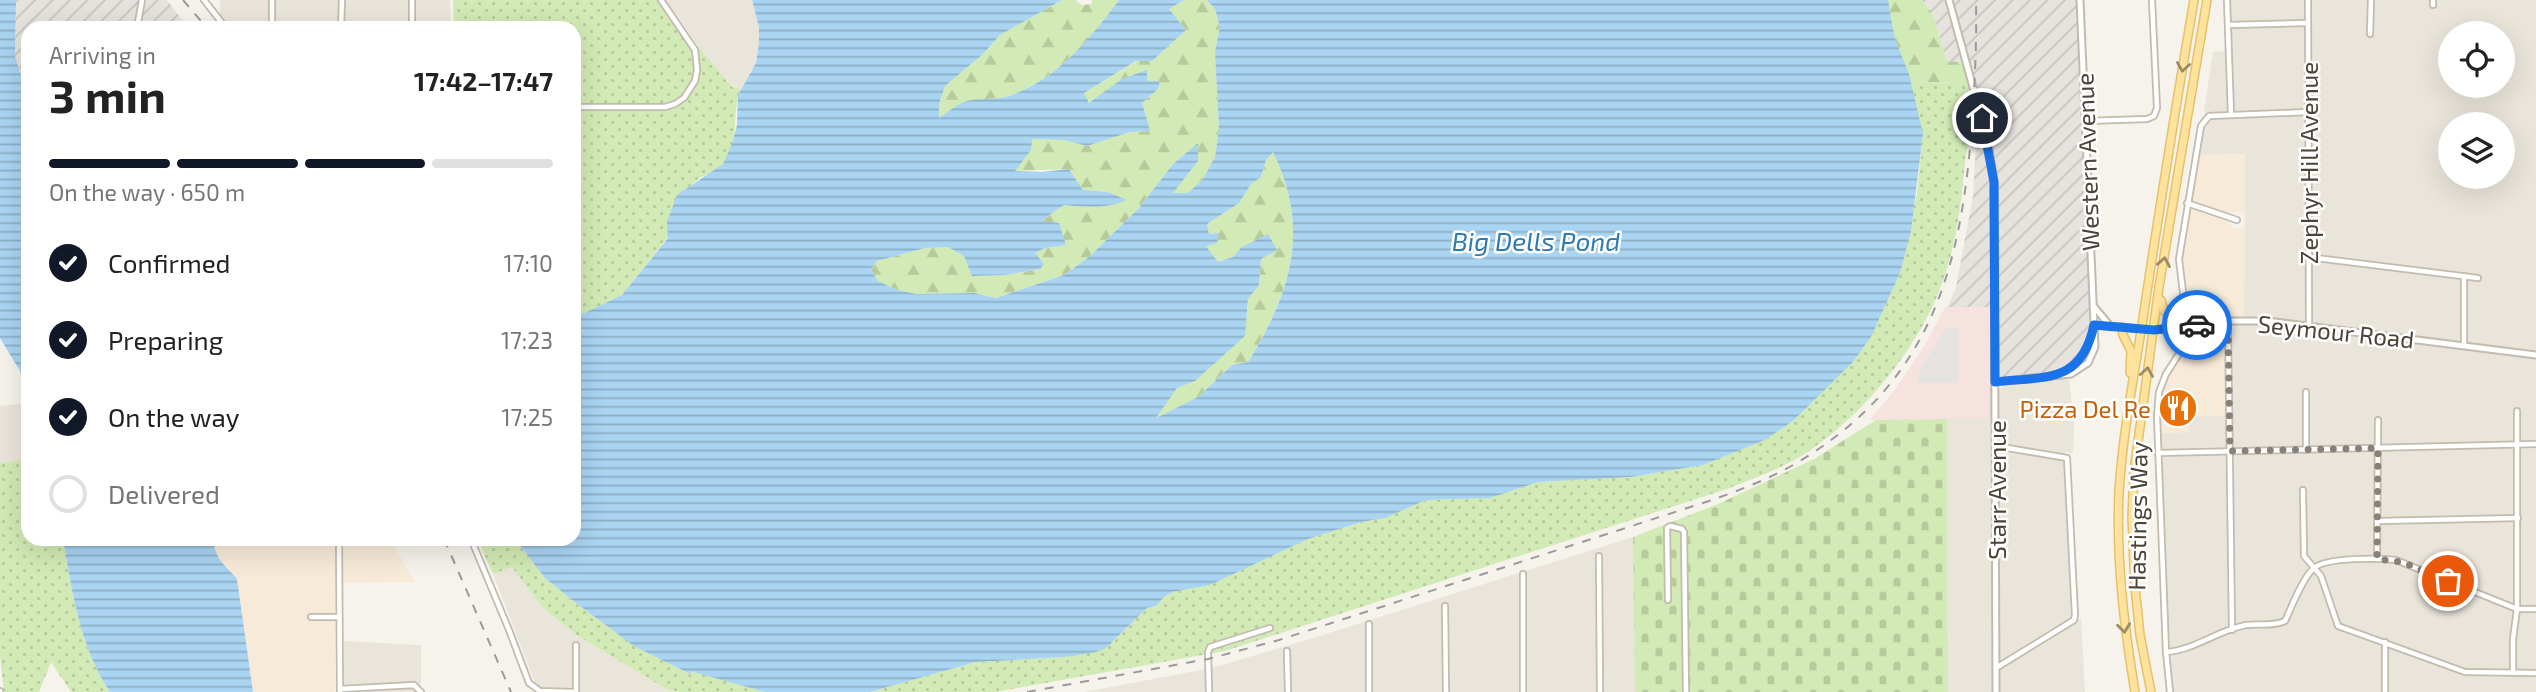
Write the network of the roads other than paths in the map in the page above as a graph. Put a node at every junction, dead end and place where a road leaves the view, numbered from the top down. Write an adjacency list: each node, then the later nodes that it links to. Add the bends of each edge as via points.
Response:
1 (142, 0): 15 (street)
2 (204, 0): 16 (street)
3 (272, 0): 17 (street)
4 (342, 0): 18 (street)
5 (412, 0): 19 (street)
6 (661, 0): 23 (street, via 695,50 695,81 684,98 665,107)
7 (1949, 0): 44 (street, Starr Avenue, via 1992,163)
8 (2080, 0): 26 (street, Western Avenue)
9 (2152, 0): 26 (street, via 2154,116)
10 (2194, 0): 40 (main road, Hastings Way, one-way to 40)
11 (2207, 0): 32 (main road, Hastings Way, one-way to 11)
12 (2227, 0): 21 (street)
13 (2308, 0): 20 (street, Zephyr Hill Avenue)
14 (2371, 0): 22 (street)
15 (138, 21)
16 (220, 21)
17 (272, 21)
18 (341, 21)
19 (412, 21)
20 (2307, 23): 21 (street); 24 (street, Zephyr Hill Avenue)
21 (2228, 25): 25 (street)
22 (2370, 34)
23 (581, 107)
24 (2308, 112): 25 (street); 29 (street, Zephyr Hill Avenue)
25 (2231, 114): 27 (street, via 2209,116 2201,125)
26 (2085, 121): 33 (street, Western Avenue)
27 (2187, 203): 28 (street); 39 (street, via 2179,259)
28 (2237, 220)
29 (2308, 257): 30 (street); 36 (street, Zephyr Hill Avenue)
30 (2464, 276): 31 (street); 42 (street)
31 (2478, 278)
32 (2159, 287): 39 (main road, via 2164,311); 41 (main road, Hastings Way)
33 (2093, 303): 35 (street, Western Avenue); 37 (street)
34 (2228, 321): 36 (street, Seymour Road); 39 (street, Seymour Road); 54 (street)
35 (2094, 325): 37 (street, Seymour Road); 44 (street, via 2085,354 2061,375)
36 (2309, 326): 42 (street, Seymour Road)
37 (2111, 327): 38 (street, Seymour Road)
38 (2122, 327): 40 (street, Seymour Road); 46 (main road, via 2132,351)
39 (2184, 327): 41 (street, Seymour Road); 55 (street, via 2184,345 2160,391)
40 (2141, 329): 41 (street, Seymour Road); 46 (main road, Hastings Way)
41 (2154, 330): 83 (main road, Hastings Way, one-way to 41, via 2137,611 2132,517 2136,442)
42 (2464, 345): 43 (street, Seymour Road)
43 (2536, 355)
44 (1995, 382): 51 (street, Starr Avenue)
45 (2306, 391): 53 (street)
46 (2129, 407): 93 (main road, Hastings Way, one-way to 93, via 2119,494 2119,564)
47 (2517, 411): 50 (street)
48 (2378, 420): 52 (street)
49 (2536, 444): 50 (street)
50 (2518, 445): 52 (street); 57 (street)
51 (1996, 446): 78 (street, Starr Avenue); 78 (street, via 2067,458 2074,620)
52 (2378, 448): 53 (street); 58 (street)
53 (2306, 450): 54 (street)
54 (2230, 451): 55 (street); 73 (street)
55 (2158, 453): 77 (street)
56 (2303, 491): 63 (street, via 2304,556)
57 (2518, 518): 58 (street); 67 (street)
58 (2378, 521): 62 (street)
59 (339, 546): 70 (street)
60 (474, 546): 84 (street, via 529,683 540,691)
61 (1599, 556): 90 (street)
62 (2377, 559): 63 (street, via 2329,562); 67 (street, via 2402,562)
63 (2314, 568): 73 (street, via 2285,621); 74 (street, via 2338,626)
64 (1523, 574): 89 (street)
65 (1668, 600): 91 (street, via 1670,526 1684,532)
66 (1446, 606): 88 (street)
67 (2517, 609): 68 (street); 79 (street)
68 (2536, 609)
69 (310, 617): 70 (street)
70 (339, 617): 81 (street)
71 (1369, 624): 87 (street)
72 (1270, 628): 85 (street, via 1210,647)
73 (2232, 630): 77 (street, via 2184,650)
74 (2385, 642): 79 (street, via 2465,672); 95 (street)
75 (576, 645): 84 (street)
76 (1287, 650): 86 (street)
77 (2166, 652): 94 (street)
78 (1996, 667): 92 (street, Starr Avenue)
79 (2513, 673): 80 (street)
80 (2536, 673)
81 (340, 690): 82 (street, via 414,685)
82 (420, 690)
83 (2152, 691)
84 (575, 692)
85 (1209, 692)
86 (1288, 692)
87 (1369, 692)
88 (1446, 692)
89 (1523, 692)
90 (1600, 692)
91 (1686, 692)
92 (1996, 692)
93 (2135, 692)
94 (2170, 692)
95 (2385, 692)

